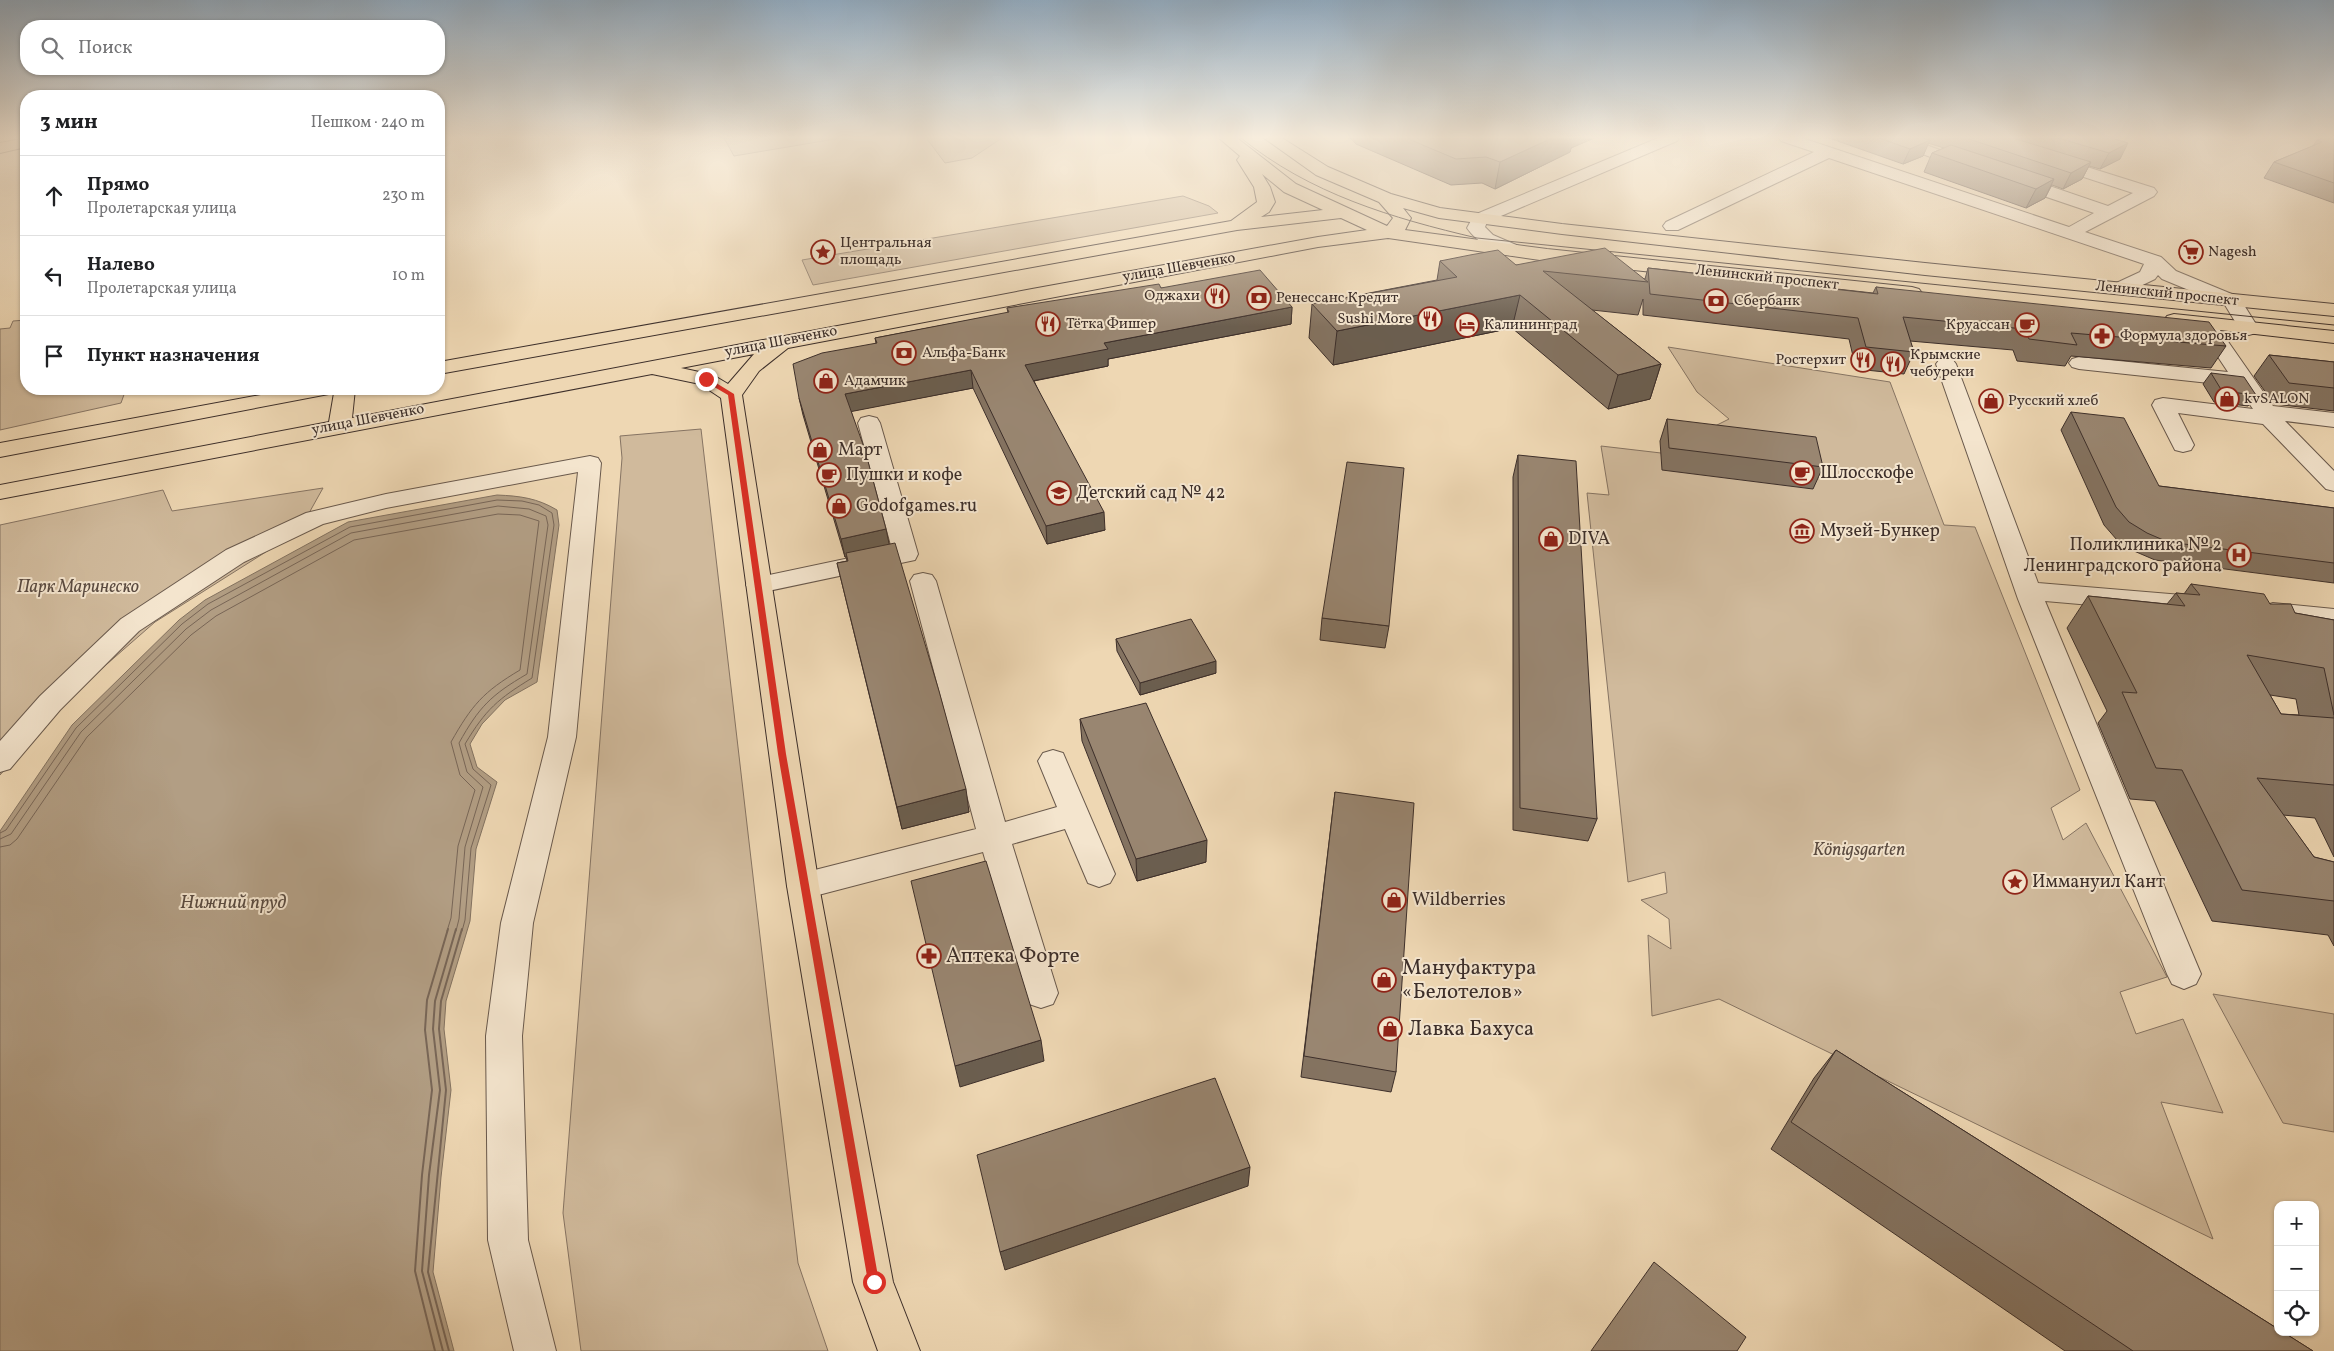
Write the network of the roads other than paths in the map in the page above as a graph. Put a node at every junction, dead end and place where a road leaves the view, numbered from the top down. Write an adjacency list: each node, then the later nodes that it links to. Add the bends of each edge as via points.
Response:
1 (1266, 201): 15 (main road, улица Шевченко, via 1263,208)
2 (1318, 201): 12 (main road, Ленинский проспект)
3 (1388, 201): 10 (main road)
4 (1396, 201): 13 (main road, Ленинский проспект)
5 (1523, 201): 14 (street)
6 (1725, 201): 16 (street)
7 (1977, 201): 18 (street)
8 (2075, 201): 11 (street)
9 (2130, 201): 11 (street)
10 (1398, 212): 12 (main road, улица Шевченко); 13 (main road, улица Шевченко); 17 (main road, via 1402,218 1400,225)
11 (2108, 212): 18 (street)
12 (1344, 213): 15 (main road, улица Шевченко); 17 (main road, Ленинский проспект)
13 (1439, 213): 14 (main road, Ленинский проспект)
14 (1480, 219): 19 (street, via 1476,228 1482,236); 22 (main road, Ленинский проспект)
15 (1237, 225): 21 (main road, улица Шевченко)
16 (1672, 226)
17 (1388, 232): 19 (main road, Ленинский проспект); 23 (main road, улица Шевченко)
18 (2070, 232): 20 (street)
19 (1515, 251): 24 (main road, Ленинский проспект)
20 (2154, 261): 22 (street, via 2148,275); 25 (street, via 2169,275)
21 (1013, 266): 23 (main road); 34 (main road, улица Шевченко)
22 (2119, 289): 25 (main road, Ленинский проспект)
23 (1032, 295): 31 (main road, улица Шевченко)
24 (1932, 295)
25 (2232, 301): 26 (main road, Ленинский проспект); 29 (street)
26 (2334, 310)
27 (2158, 319): 28 (main road, Ленинский проспект)
28 (2206, 324): 29 (main road, Ленинский проспект); 36 (street)
29 (2249, 328): 30 (main road, Ленинский проспект)
30 (2334, 337)
31 (785, 341): 35 (main road, улица Шевченко); 37 (main road, via 764,354 744,373)
32 (2080, 362): 36 (street)
33 (1946, 364): 50 (street)
34 (445, 367)
35 (638, 369): 37 (main road, via 706,379); 43 (main road, улица Шевченко)
36 (2244, 380): 40 (street)
37 (731, 394): 49 (main road)
38 (294, 395): 45 (main road)
39 (343, 395): 43 (main road)
40 (2268, 415): 41 (street); 44 (street, via 2163,405); 46 (street)
41 (2334, 420)
42 (869, 423): 49 (street, via 906,554)
43 (340, 425): 47 (main road, улица Шевченко)
44 (2183, 445)
45 (0, 450)
46 (2334, 484)
47 (0, 492)
48 (923, 581): 55 (street)
49 (759, 585): 57 (main road)
50 (2028, 591): 51 (street); 58 (street)
51 (2334, 618)
52 (0, 761): 60 (street, via 50,703 130,625 235,556 315,518 386,501 590,464 562,737 517,923 504,1036 508,1240)
53 (1054, 761): 54 (street)
54 (1075, 814): 55 (street); 56 (street)
55 (994, 837): 57 (street); 59 (street)
56 (1099, 874)
57 (803, 886): 61 (main road, via 874,1282)
58 (2184, 974)
59 (1041, 993)
60 (535, 1351)
61 (900, 1351)

